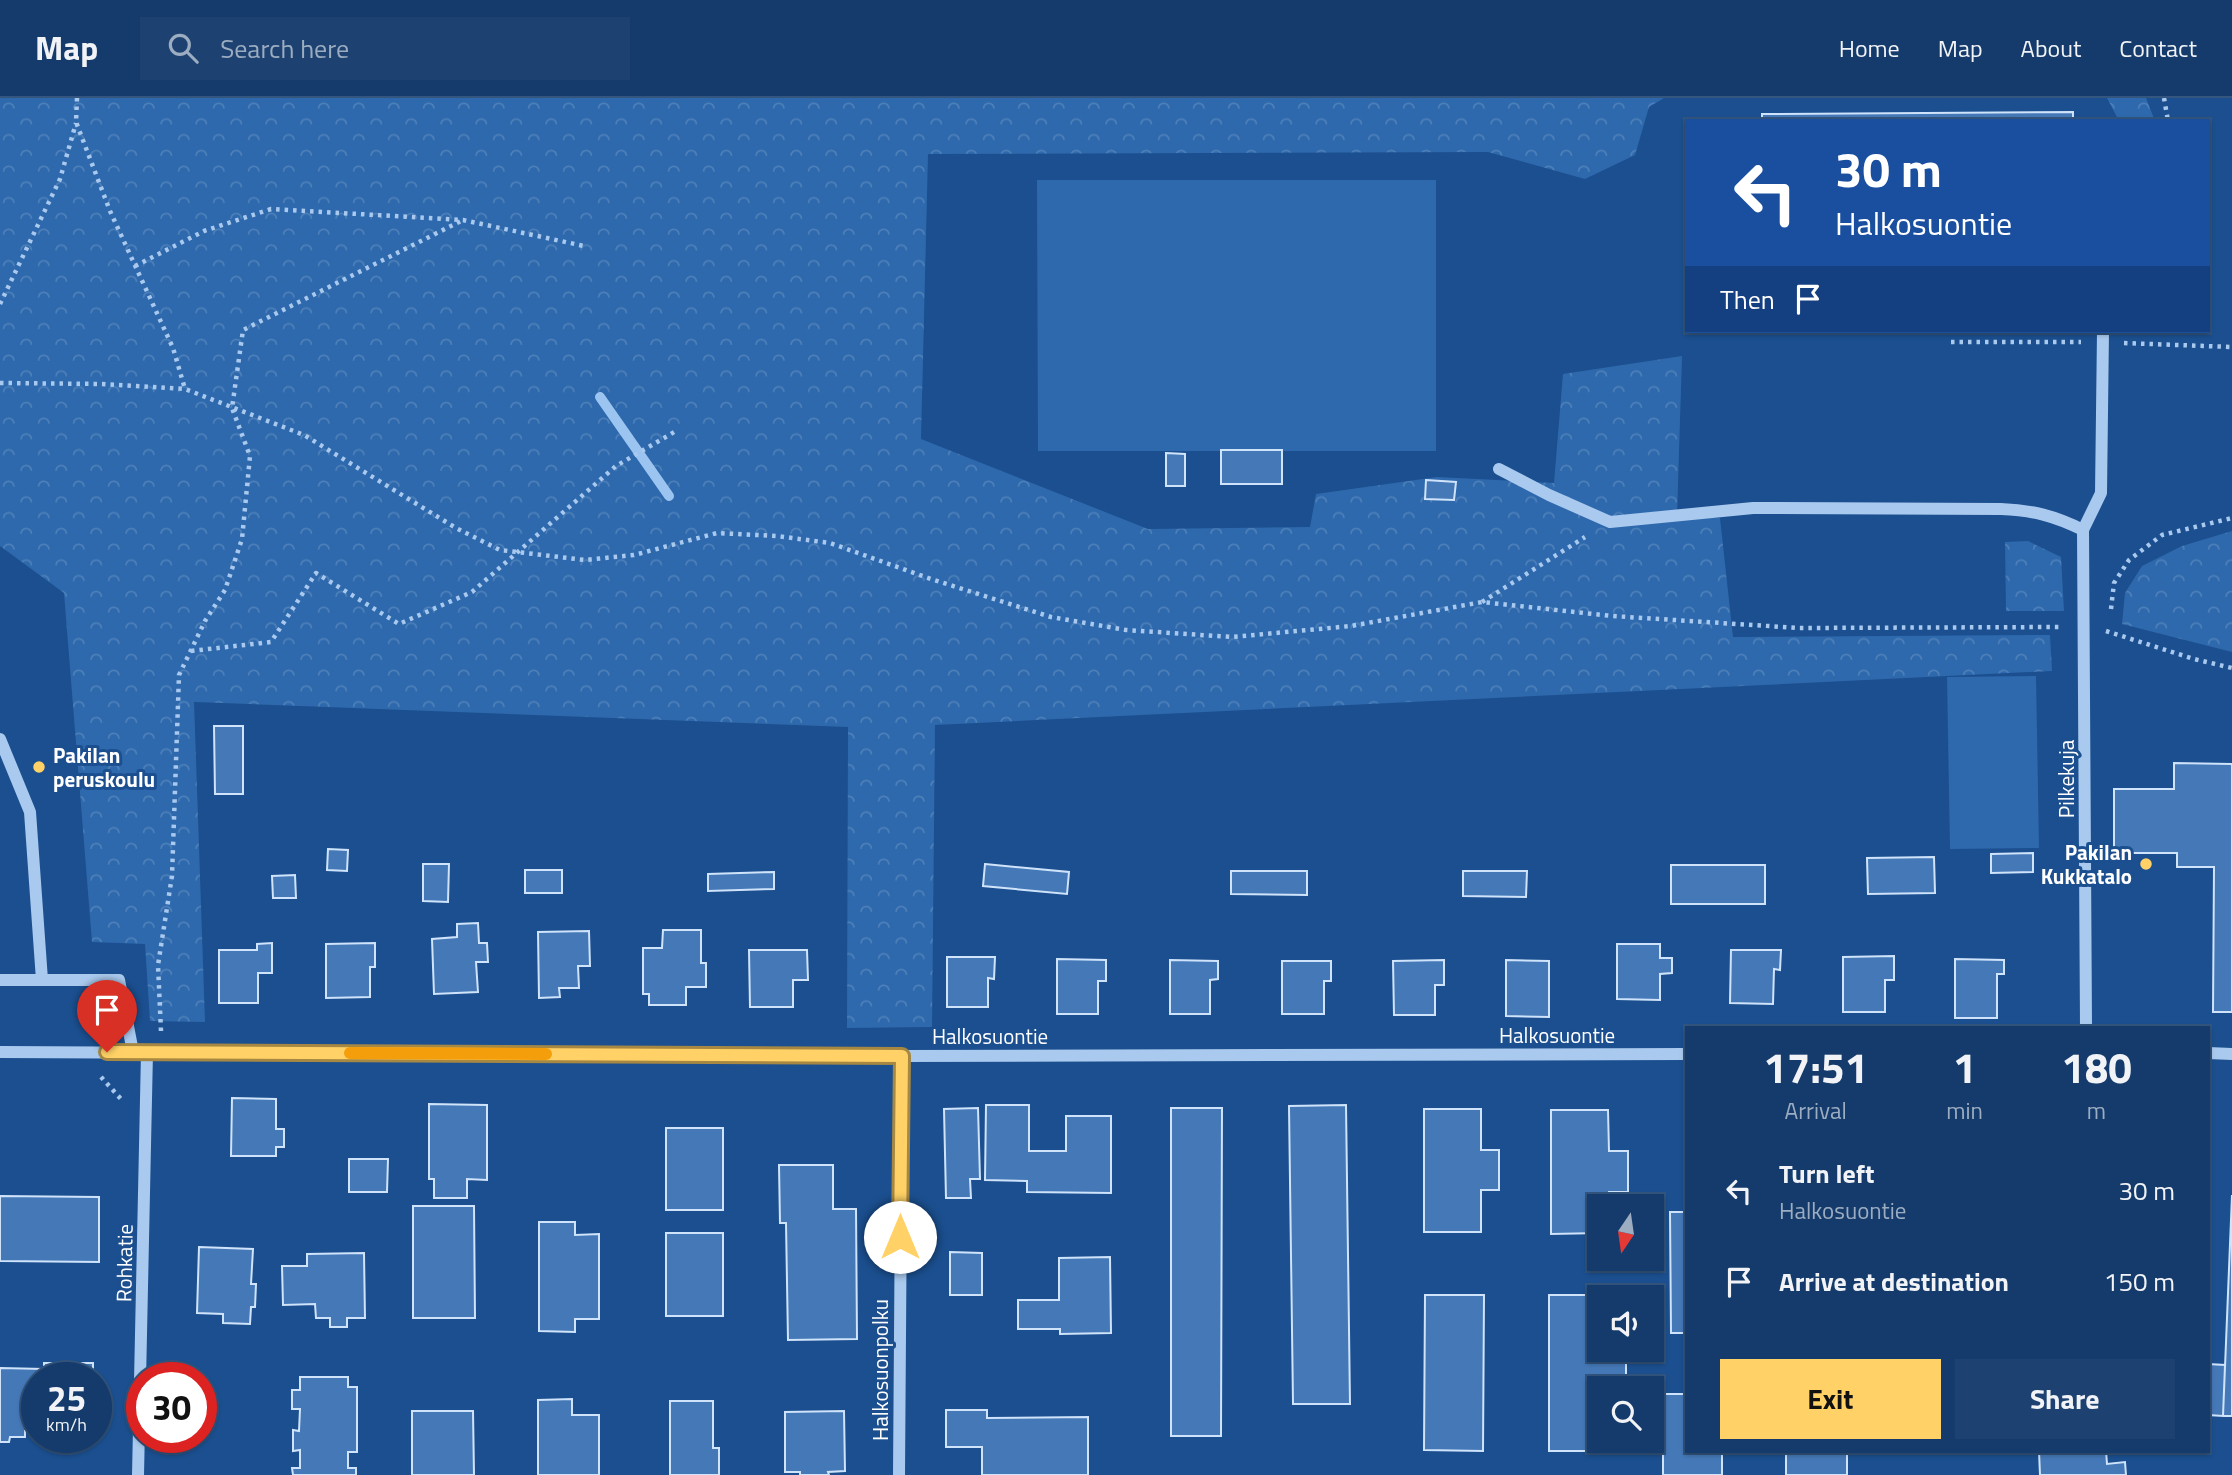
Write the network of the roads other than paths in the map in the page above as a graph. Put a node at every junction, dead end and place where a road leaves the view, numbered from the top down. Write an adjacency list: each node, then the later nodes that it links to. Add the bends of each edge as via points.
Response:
1 (2103, 333): 3 (street, via 2101,493)
2 (1499, 468): 3 (street, via 1610,522 1753,508 2001,509 2057,517)
3 (2083, 530): 7 (street, Pilkekuja)
4 (0, 739): 6 (street, via 30,812)
5 (0, 979): 6 (street)
6 (42, 980): 9 (street, Rohkatie, via 119,980)
7 (2086, 1026)
8 (0, 1052): 9 (street, Halkosuontie)
9 (140, 1052): 13 (street, Halkosuontie); 14 (street, Rohkatie)
10 (2210, 1053): 12 (street)
11 (1685, 1054): 13 (street, Halkosuontie)
12 (2232, 1054)
13 (902, 1056): 15 (street, Halkosuonpolku)
14 (138, 1475)
15 (899, 1475)

